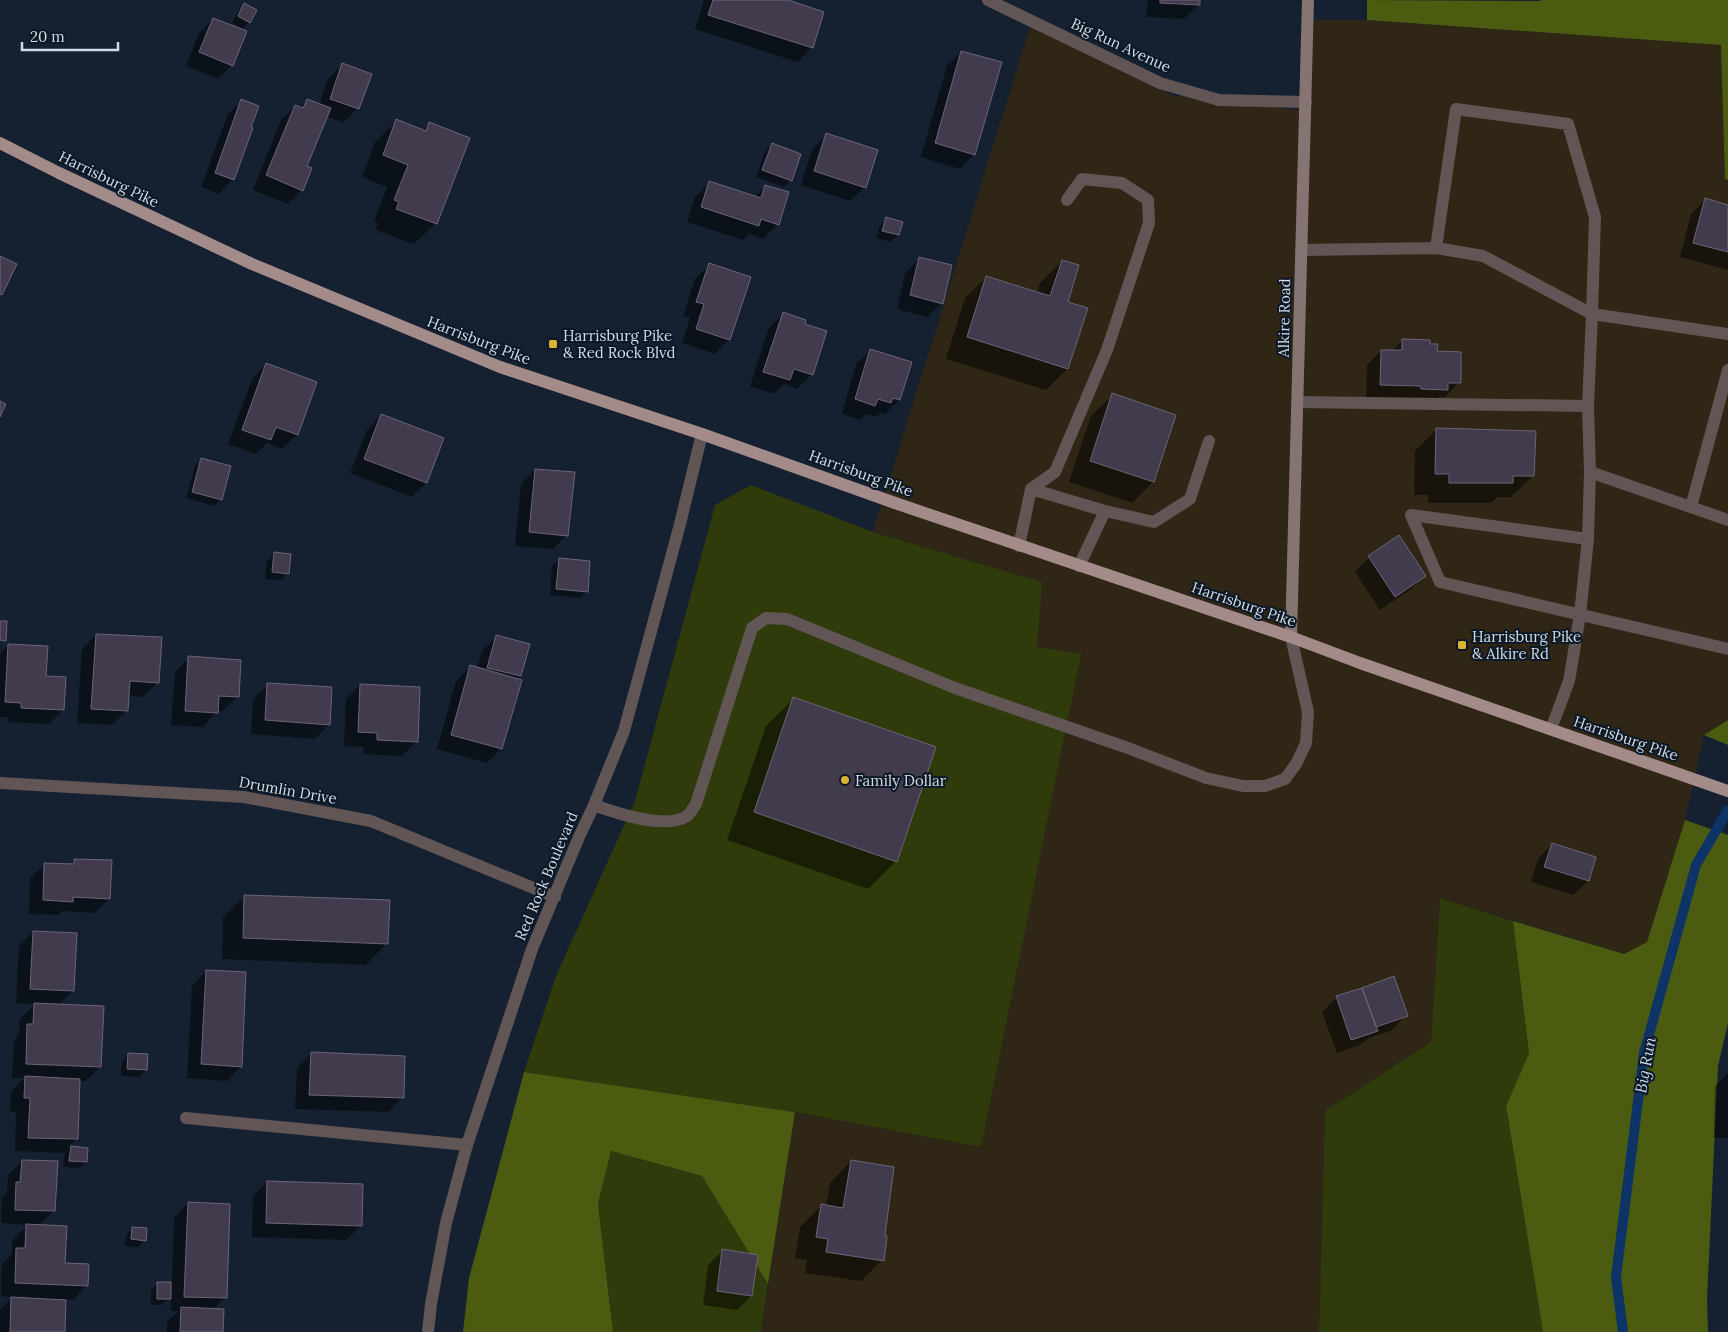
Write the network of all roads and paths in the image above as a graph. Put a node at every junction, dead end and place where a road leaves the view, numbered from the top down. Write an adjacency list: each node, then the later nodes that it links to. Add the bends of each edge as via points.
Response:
1 (988, 0): 3 (street, Big Run Avenue, via 1160,82 1219,100)
2 (1308, 0): 3 (main road, Alkire Road)
3 (1306, 102): 7 (main road, Alkire Road)
4 (0, 143): 13 (main road, Harrisburg Pike, via 252,264 500,368)
5 (1067, 200): 16 (street, via 1082,179 1122,183 1148,200 1149,223 1107,350 1055,472)
6 (1436, 248): 7 (street); 8 (street, via 1483,256); 8 (street, via 1456,109 1568,124 1595,217)
7 (1301, 250): 11 (main road, Alkire Road)
8 (1592, 314): 9 (street); 12 (street)
9 (1728, 334)
10 (1728, 370): 17 (street)
11 (1298, 402): 12 (street); 24 (main road, Alkire Road)
12 (1588, 406): 15 (street)
13 (702, 434): 21 (main road, Harrisburg Pike); 29 (street, Red Rock Boulevard, via 624,731)
14 (1209, 441): 18 (street, via 1190,499 1154,522)
15 (1590, 472): 17 (street); 20 (street)
16 (1031, 489): 18 (street); 21 (street)
17 (1691, 507): 19 (street)
18 (1105, 511): 22 (street)
19 (1728, 520)
20 (1588, 539): 23 (street); 23 (street, via 1411,515 1440,582)
21 (1019, 546): 22 (main road, Harrisburg Pike)
22 (1079, 566): 24 (main road, Harrisburg Pike)
23 (1580, 615): 25 (street); 26 (street, via 1569,681)
24 (1291, 637): 26 (main road, Harrisburg Pike); 29 (street, via 1308,712 1306,742 1285,779 1265,786 1243,786 1206,778 955,688 787,619 766,618 752,628 696,804 689,815 679,820 650,820)
25 (1728, 649)
26 (1551, 729): 28 (main road, Harrisburg Pike)
27 (0, 783): 30 (street, Drumlin Drive, via 244,797 371,822)
28 (1728, 791)
29 (594, 805): 30 (street, Red Rock Boulevard)
30 (555, 897): 32 (street, Red Rock Boulevard, via 532,949)
31 (186, 1118): 32 (street)
32 (467, 1145): 33 (street, Red Rock Boulevard, via 446,1223)
33 (428, 1332)

